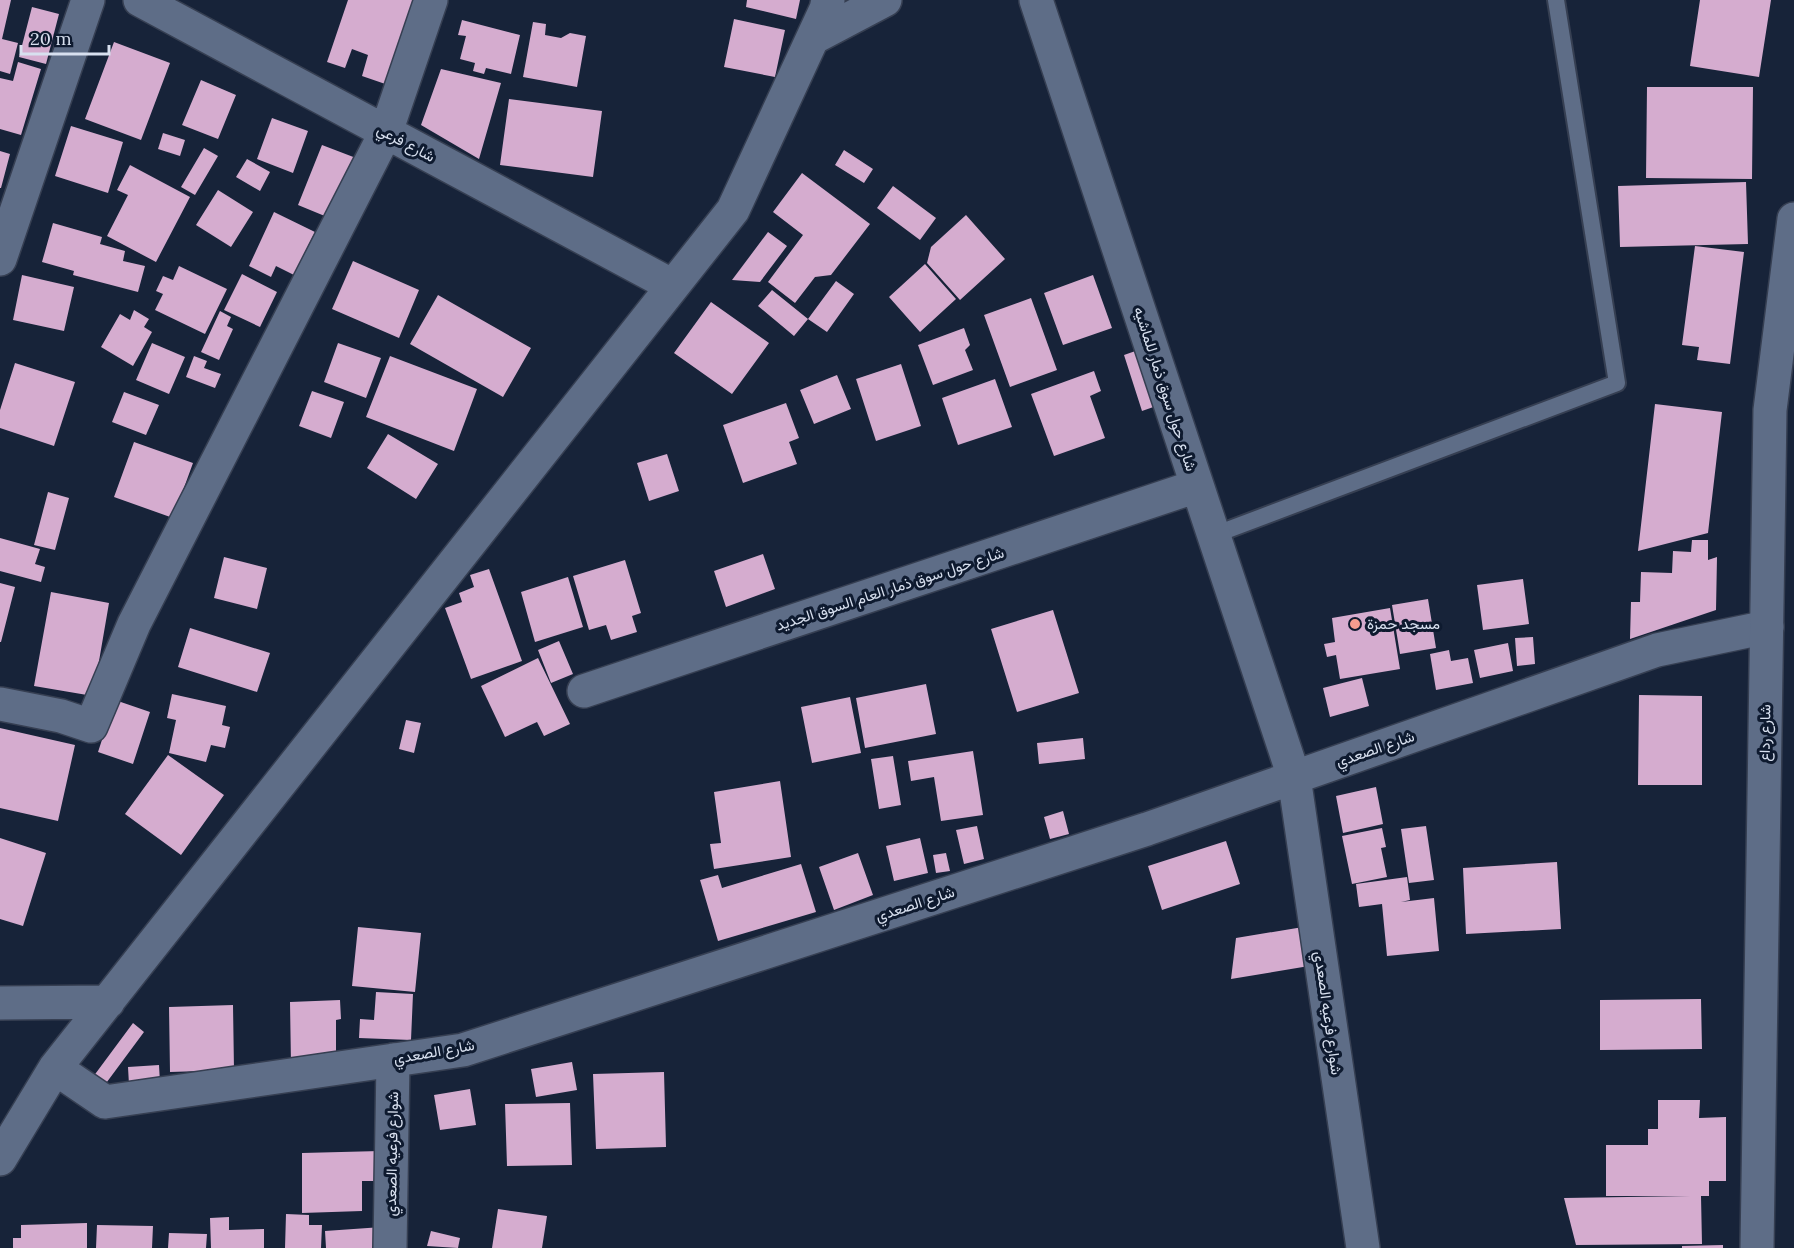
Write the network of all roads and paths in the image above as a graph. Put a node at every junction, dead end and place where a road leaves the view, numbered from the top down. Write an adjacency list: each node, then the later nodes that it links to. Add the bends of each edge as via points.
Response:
1 (88, 0): 11 (street)
2 (140, 0): 9 (street, شارع فرعي)
3 (431, 0): 9 (street)
4 (828, 0): 8 (street)
5 (885, 0): 8 (street)
6 (1036, 0): 13 (street, شارع حول سوق ذمار للماشيه)
7 (1556, 0): 14 (lane, via 1617,383)
8 (813, 38): 12 (street, via 733,210)
9 (386, 132): 12 (street, شارع فرعي); 17 (street, via 135,624 91,726)
10 (1794, 219): 15 (street, شارع رداع, via 1770,410)
11 (0, 259)
12 (673, 286): 19 (street)
13 (1197, 486): 14 (street, شارع حول سوق ذمار للماشيه); 16 (street, شارع حول سوق ذمار العام السوق الجديد)
14 (1214, 535): 18 (street, شارع حول سوق ذمار للماشيه)
15 (1767, 627): 18 (street, شارع الصعدي, via 1657,650); 27 (street, شارع رداع)
16 (584, 691)
17 (0, 704)
18 (1294, 777): 21 (street, شارع الصعدي, via 1147,829 463,1050); 26 (street, شوارع فرعيه الصعدي)
19 (108, 1002): 20 (street); 22 (street)
20 (0, 1003)
21 (393, 1060): 22 (street, شارع الصعدي, via 105,1102); 25 (street, شوارع فرعيه الصعدي)
22 (55, 1068): 23 (street)
23 (16, 1113): 24 (street)
24 (0, 1159)
25 (390, 1248)
26 (1363, 1248)
27 (1757, 1248)

